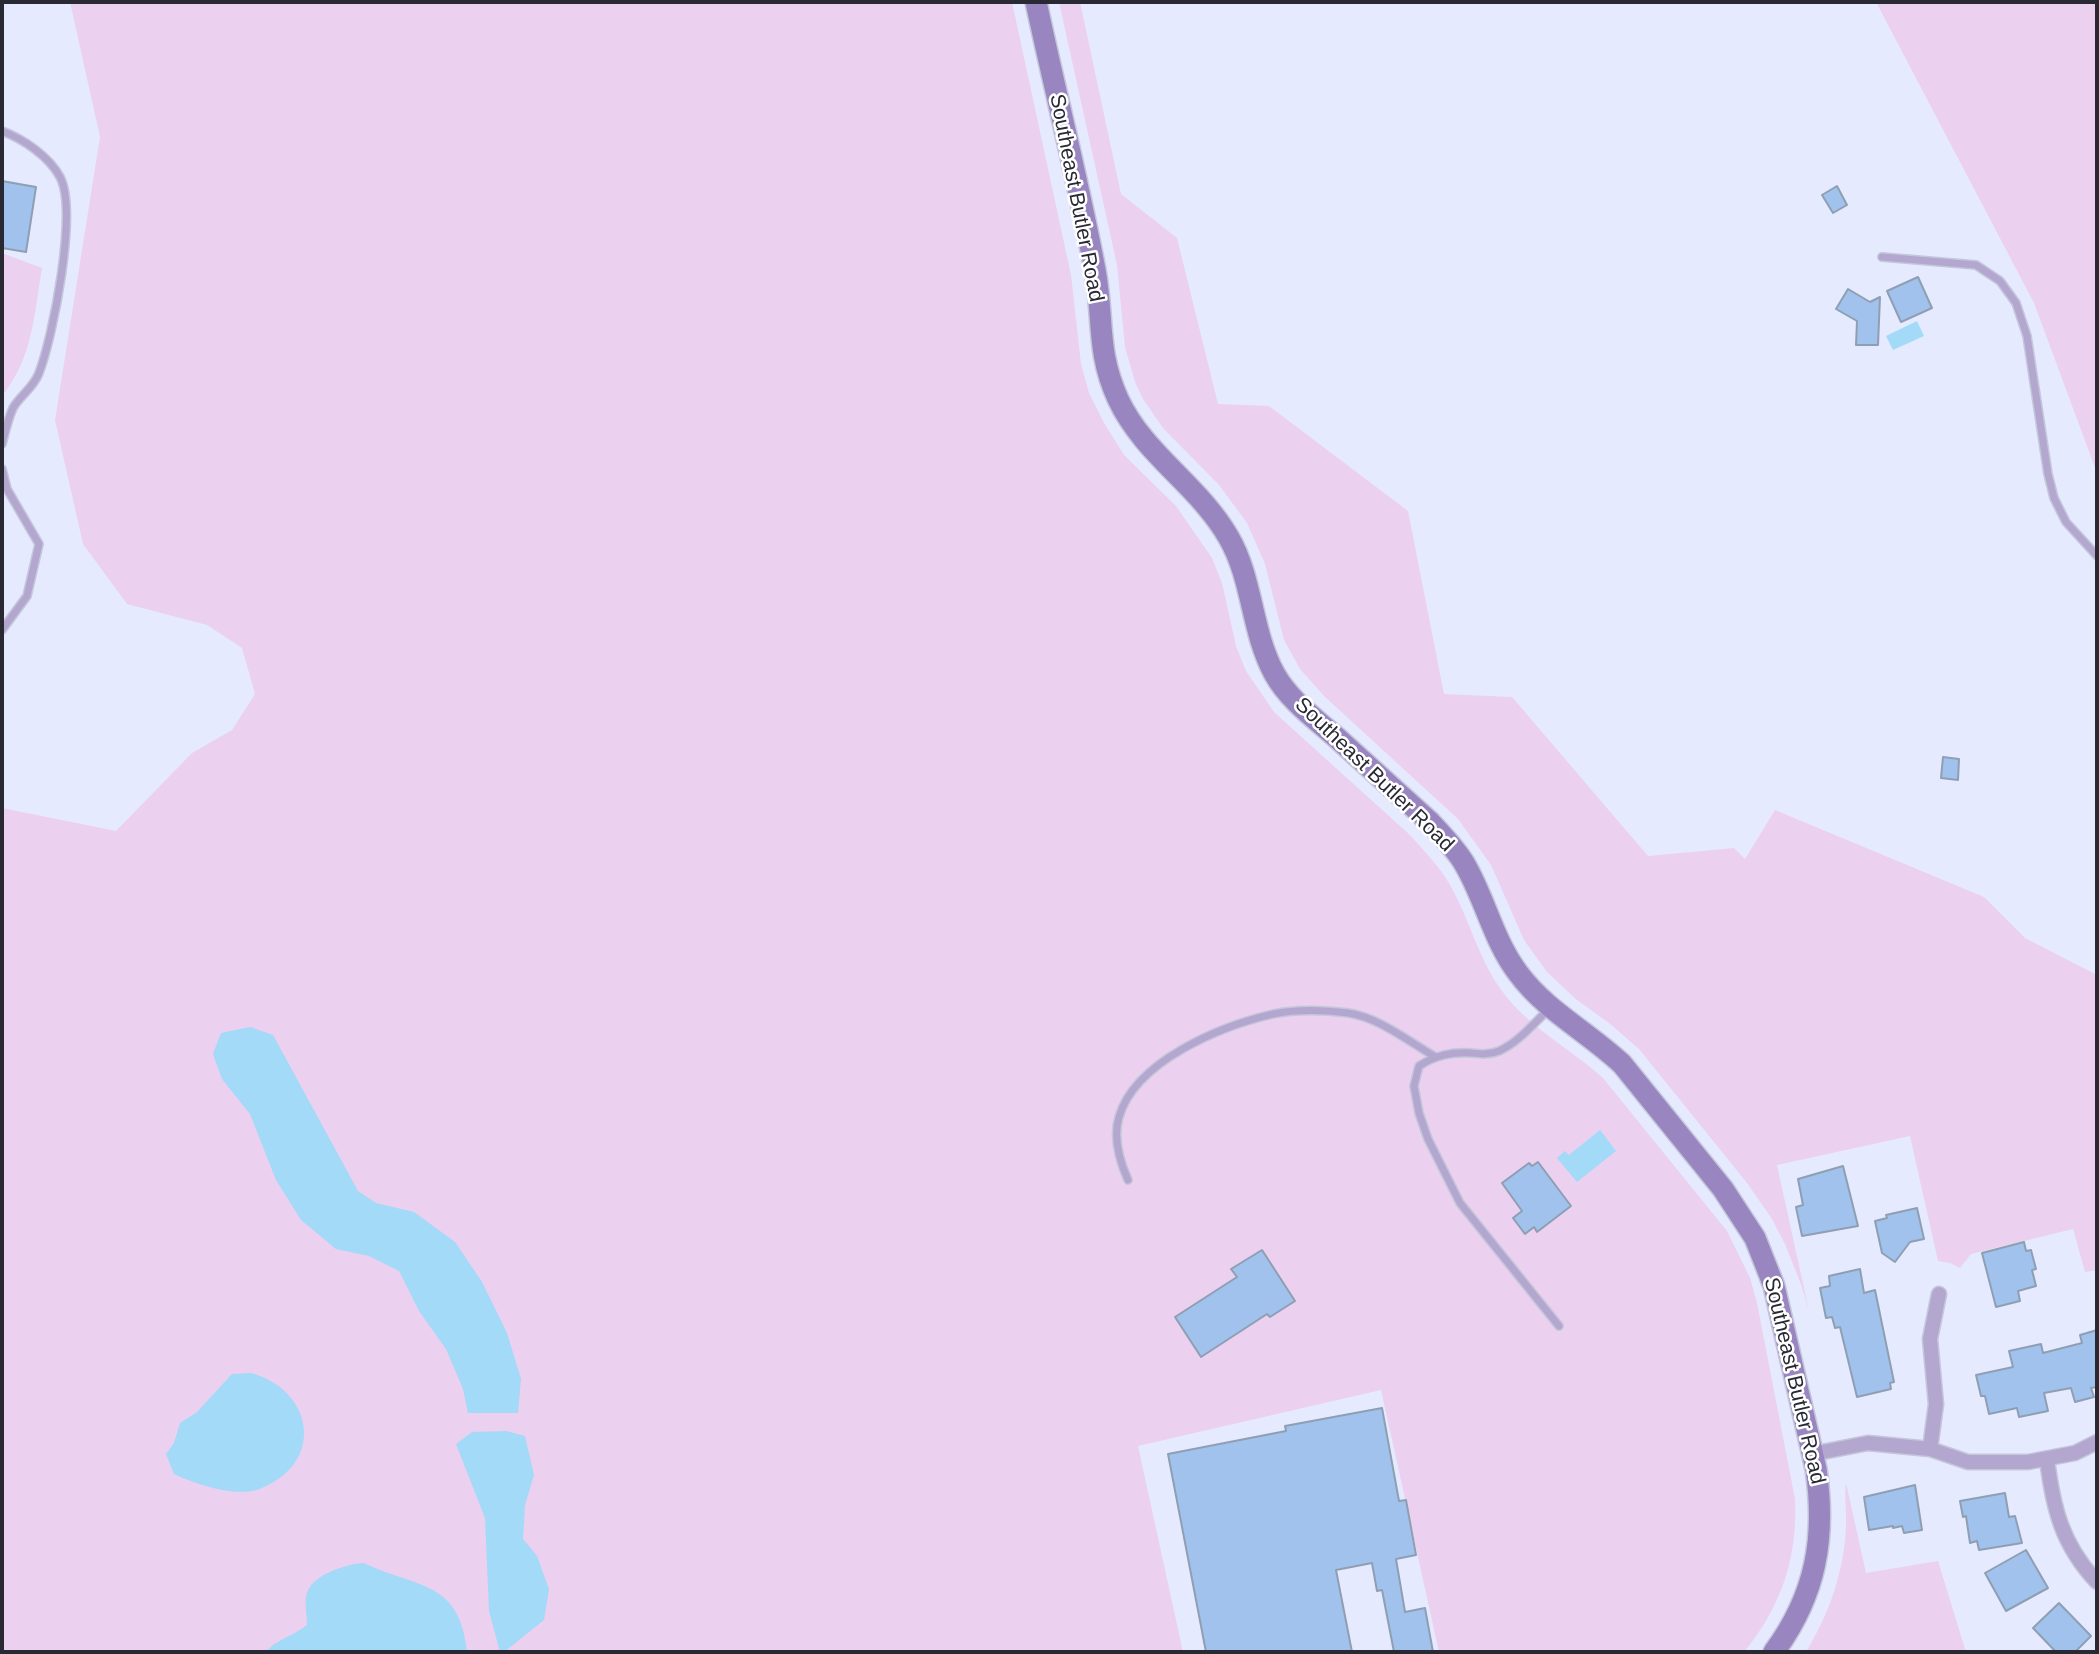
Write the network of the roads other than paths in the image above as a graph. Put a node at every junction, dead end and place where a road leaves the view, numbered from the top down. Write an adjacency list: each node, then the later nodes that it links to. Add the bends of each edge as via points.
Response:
1 (1036, 2): 8 (main road, Southeast Butler Road, via 1096,273 1103,357 1119,401 1147,445 1204,500 1229,538 1247,581 1265,655 1283,687 1450,843 1464,862 1505,954)
2 (2, 131): 4 (lane, via 26,142 46,161 61,178 67,204 52,331 38,377 13,408)
3 (1882, 257): 6 (lane, via 1976,265 2000,281 2017,303 2027,336 2054,498 2066,522)
4 (2, 444)
5 (2, 469): 7 (lane, via 7,489 38,544 27,596)
6 (2097, 556)
7 (2, 630)
8 (1550, 1008): 9 (lane, via 1515,1041 1497,1051); 15 (main road, Southeast Butler Road, via 1622,1064 1742,1214 1774,1286)
9 (1434, 1056): 10 (lane, via 1351,1013 1309,1010 1274,1014 1227,1030 1166,1059 1126,1099 1118,1119 1118,1142); 12 (lane, via 1419,1066 1414,1086 1427,1139 1460,1203)
10 (1128, 1180)
11 (1939, 1294): 14 (street, via 1930,1339 1937,1404)
12 (1559, 1326)
13 (2097, 1442): 16 (street)
14 (1930, 1449): 15 (street, via 1868,1443); 16 (street, via 1968,1462)
15 (1812, 1454): 18 (main road, Southeast Butler Road, via 1820,1498 1816,1559 1806,1595)
16 (2047, 1459): 17 (street, via 2064,1537)
17 (2097, 1581)
18 (1774, 1652)

